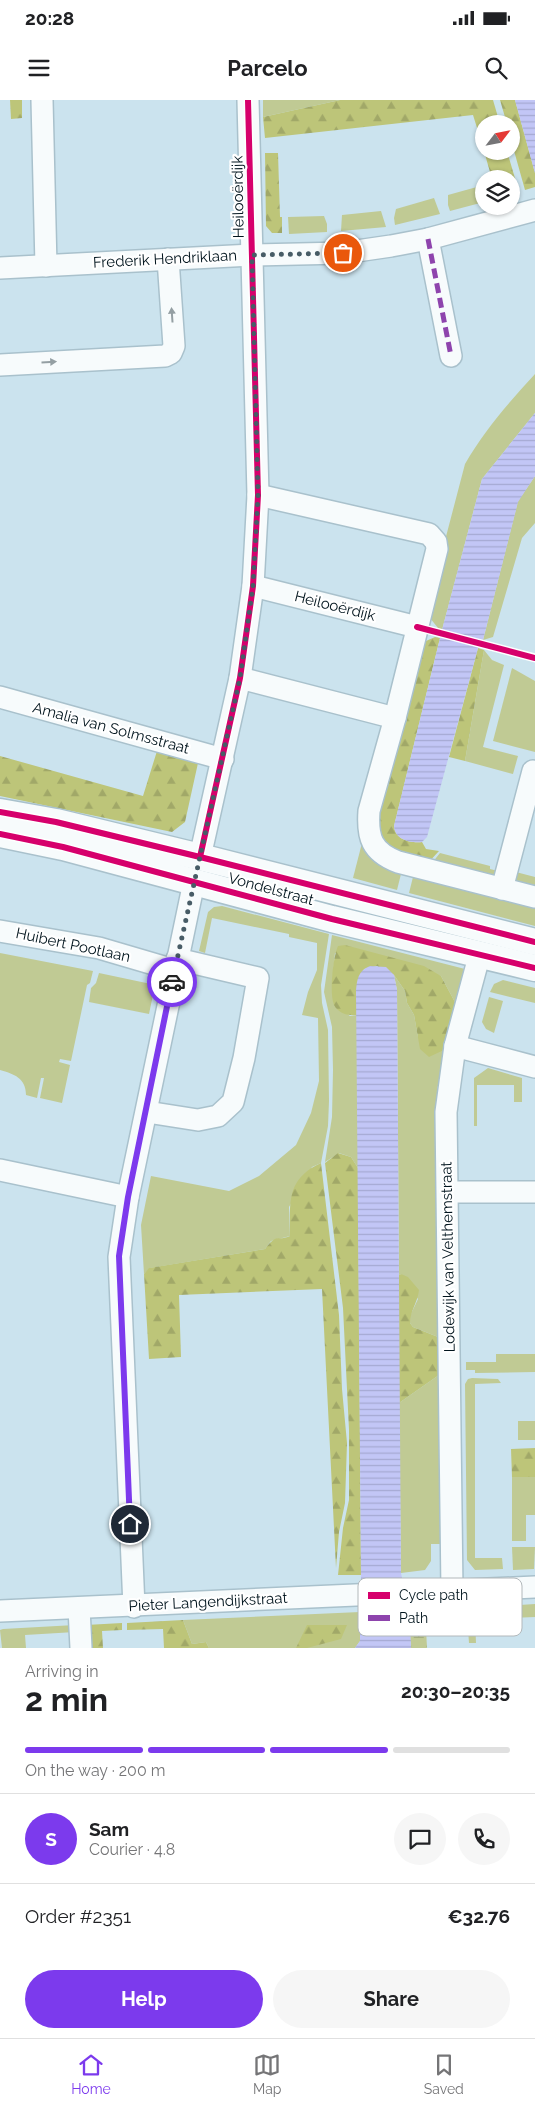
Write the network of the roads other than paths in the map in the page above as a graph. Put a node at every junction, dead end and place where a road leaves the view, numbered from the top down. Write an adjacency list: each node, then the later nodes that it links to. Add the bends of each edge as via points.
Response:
1 (42, 100): 7 (street)
2 (248, 100): 5 (street, Heilooërdijk)
3 (535, 210): 4 (street, Frederik Hendriklaan)
4 (428, 239): 5 (street, Frederik Hendriklaan, via 343,253); 9 (street)
5 (252, 255): 6 (street, Frederik Hendriklaan); 11 (street, Heilooërdijk)
6 (168, 260): 7 (street, Frederik Hendriklaan); 10 (street, one-way to 6, via 165,356 171,353 174,346)
7 (46, 266): 8 (street, Frederik Hendriklaan)
8 (0, 268)
9 (452, 356)
10 (0, 365)
11 (258, 495): 12 (street, Heilooërdijk); 13 (street, via 429,534 437,549)
12 (253, 586): 13 (street, Heilooërdijk); 14 (street, Heilooërdijk)
13 (417, 627): 16 (street)
14 (240, 678): 16 (street); 17 (street, Heilooërdijk)
15 (0, 696): 17 (street, Amalia van Solmsstraat)
16 (395, 718): 23 (street, via 369,810 368,826 373,844 383,856 398,862)
17 (223, 759): 21 (street, Heilooërdijk)
18 (534, 771): 23 (street)
19 (0, 812): 21 (street, Vondelstraat, via 56,822)
20 (0, 834): 22 (street, Vondelstraat, via 63,846)
21 (200, 857): 22 (street); 26 (street, Vondelstraat)
22 (194, 882): 26 (street, Vondelstraat, via 332,919); 28 (street)
23 (502, 889): 24 (street)
24 (535, 897)
25 (0, 931): 28 (street, Huibert Pootlaan)
26 (483, 941): 27 (street, Vondelstraat); 29 (street, Vondelstraat); 30 (street, Lodewijk van Velthemstraat)
27 (535, 942)
28 (176, 964): 32 (street); 32 (street, Huibert Pootlaan, via 258,978 244,1058 233,1102 218,1116 198,1120)
29 (535, 968)
30 (455, 1046): 31 (street); 34 (street, Lodewijk van Velthemstraat, via 446,1112)
31 (535, 1067)
32 (147, 1112): 36 (street)
33 (0, 1170): 36 (street)
34 (448, 1192): 35 (street); 37 (street, Lodewijk van Velthemstraat)
35 (535, 1192)
36 (128, 1197): 41 (street, via 119,1256)
37 (452, 1578)
38 (535, 1587): 39 (street, Pieter Langendijkstraat)
39 (522, 1588)
40 (358, 1595): 41 (street, Pieter Langendijkstraat)
41 (134, 1606): 42 (street, Pieter Langendijkstraat)
42 (79, 1608): 43 (street, Pieter Langendijkstraat); 44 (street)
43 (0, 1611)
44 (81, 1648)

